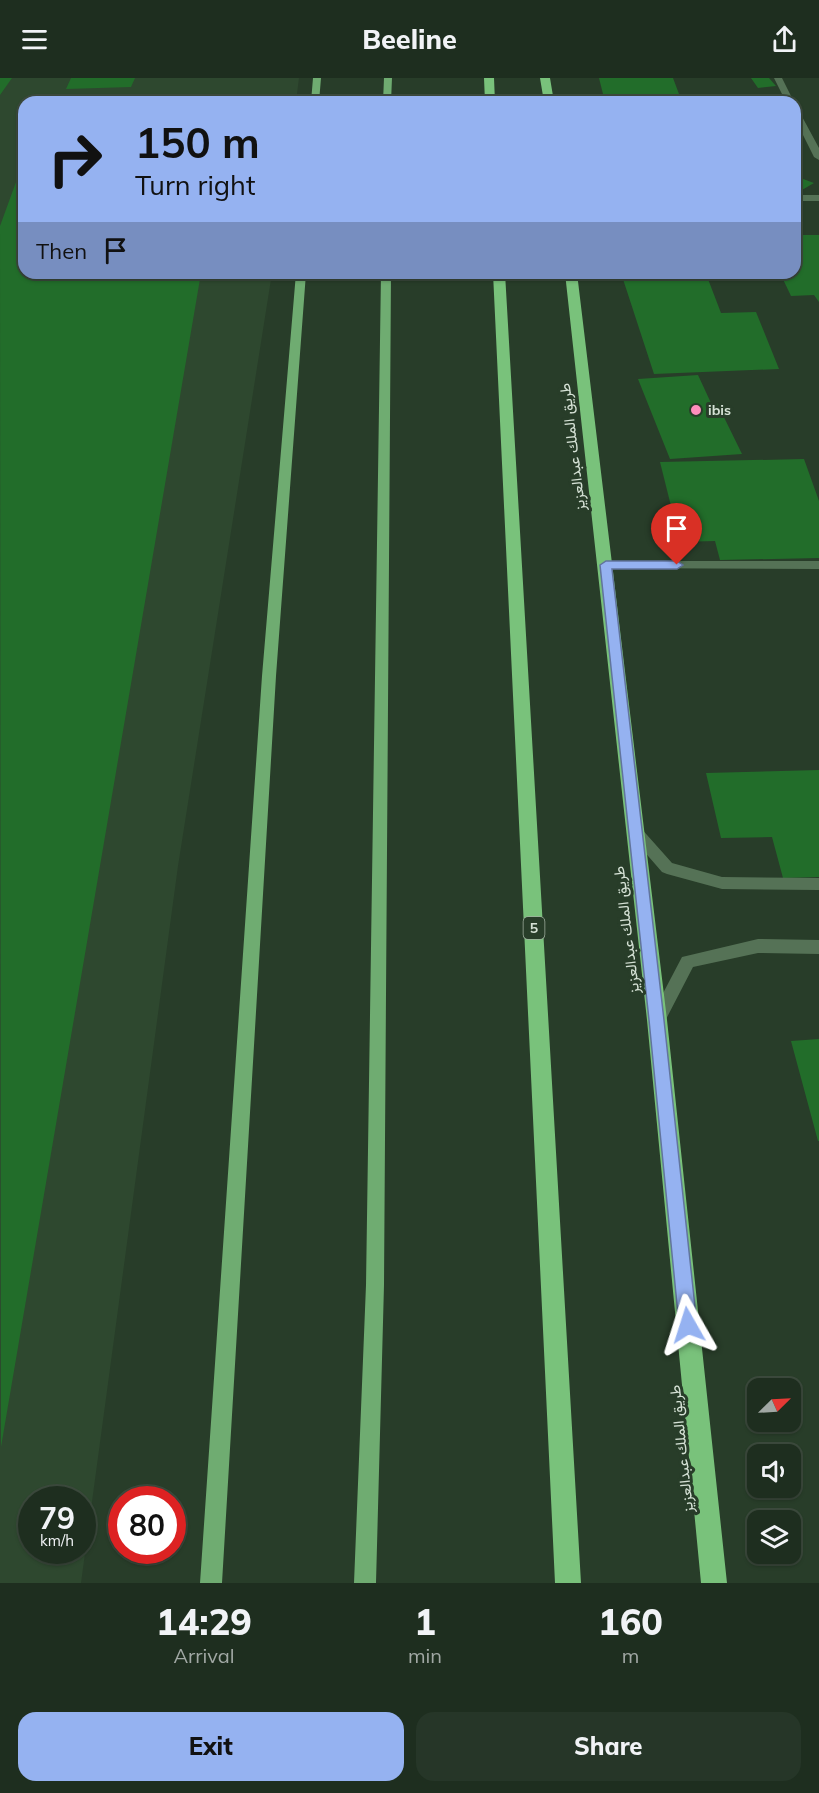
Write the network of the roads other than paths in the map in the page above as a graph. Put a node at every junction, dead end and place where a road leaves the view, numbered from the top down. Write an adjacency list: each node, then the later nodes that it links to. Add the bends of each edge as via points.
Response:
1 (317, 78): 6 (main road)
2 (388, 78): 7 (main road)
3 (489, 78): 8 (highway)
4 (546, 78): 9 (highway)
5 (778, 78): 10 (street)
6 (316, 96)
7 (387, 96)
8 (490, 96)
9 (548, 96)
10 (787, 96)
11 (801, 122): 12 (street)
12 (819, 157)
13 (801, 198): 14 (street)
14 (819, 198)
15 (301, 279): 25 (main road, via 269,676)
16 (386, 279): 26 (main road, via 375,1285)
17 (499, 279): 27 (highway, 5)
18 (572, 279): 19 (highway, طريق الملك عبدالعزيز)
19 (606, 565): 20 (street); 21 (highway, طريق الملك عبدالعزيز)
20 (819, 565)
21 (634, 830): 22 (street, via 667,868 722,883); 24 (highway, طريق الملك عبدالعزيز)
22 (819, 884)
23 (819, 947): 24 (street, via 758,946 688,962)
24 (657, 1020): 28 (highway, طريق الملك عبدالعزيز)
25 (211, 1583)
26 (365, 1583)
27 (568, 1583)
28 (714, 1583)

